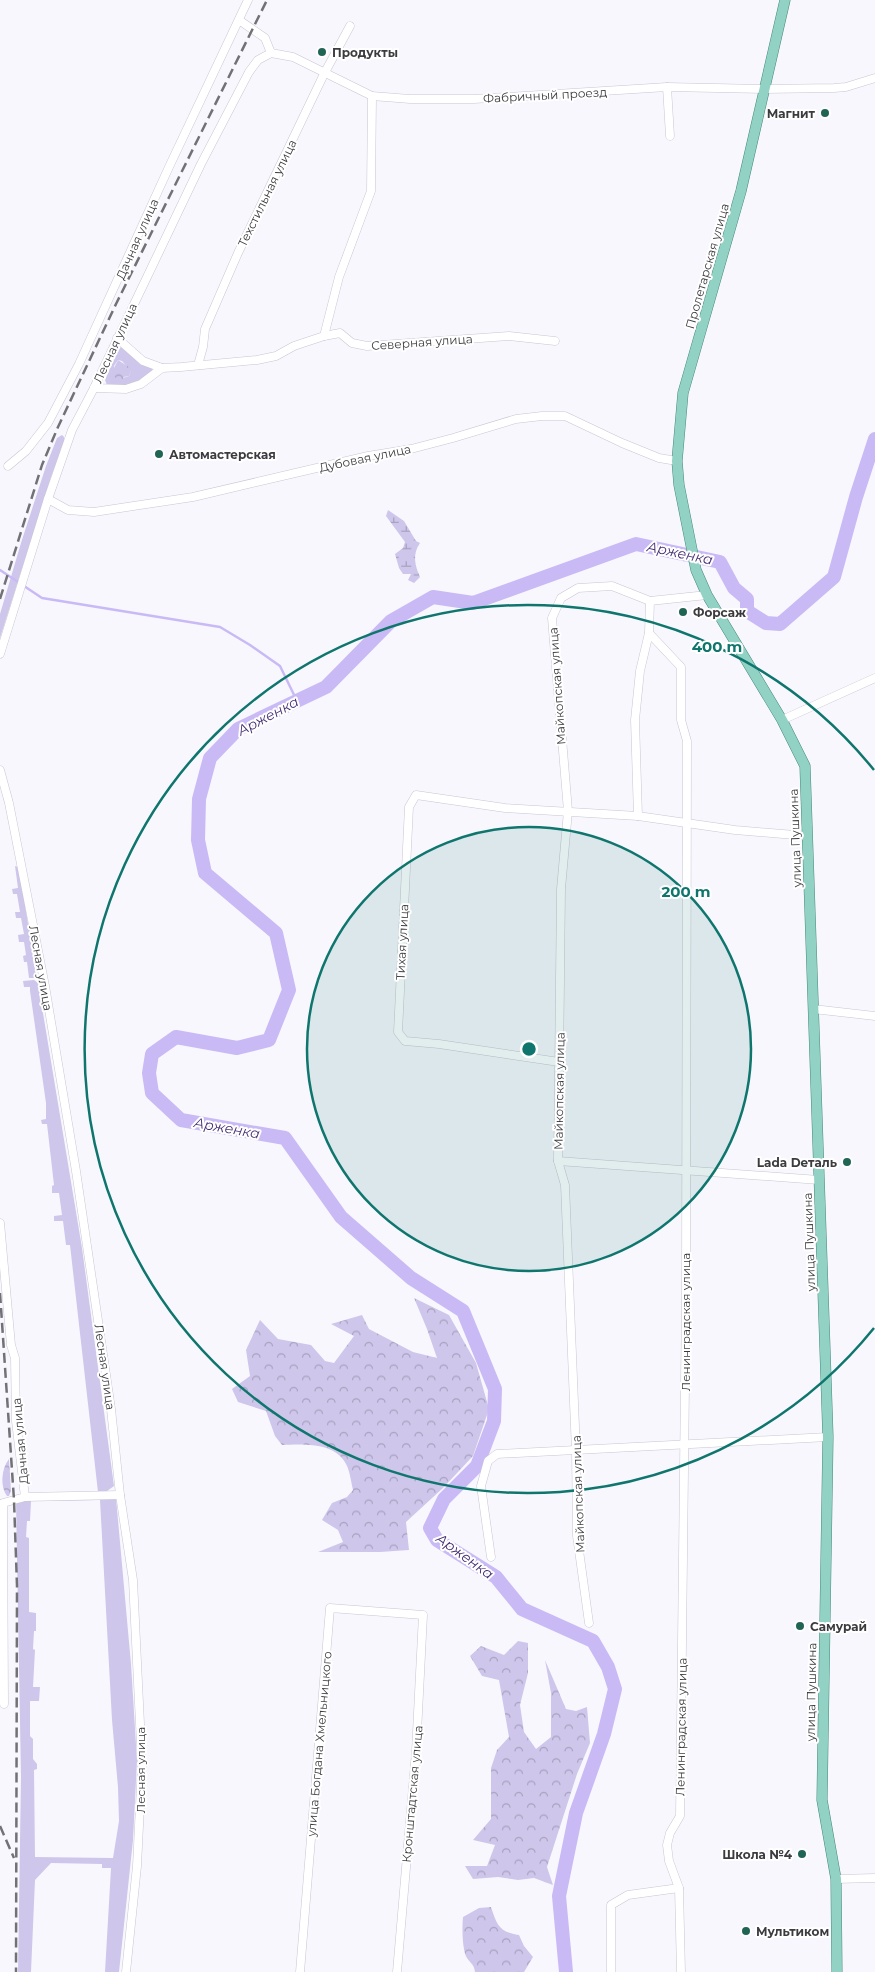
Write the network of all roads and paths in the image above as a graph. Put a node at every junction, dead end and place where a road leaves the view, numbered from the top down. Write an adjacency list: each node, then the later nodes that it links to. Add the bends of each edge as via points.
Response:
1 (248, 0): 3 (street, Дачная улица)
2 (785, 0): 9 (main road, Пролетарская улица)
3 (239, 20): 5 (street, via 265,38); 19 (street, Дачная улица, via 79,364 48,422 26,451)
4 (350, 26): 6 (street, Техстильная улица)
5 (271, 52): 6 (street, Фабричный проезд, via 293,57); 13 (street, Лесная улица, via 258,60 246,79)
6 (324, 74): 10 (street, Фабричный проезд); 15 (street, Техстильная улица, via 205,329)
7 (875, 78): 9 (street, Фабричный проезд, via 834,88)
8 (667, 87): 9 (street, Фабричный проезд); 10 (street, Фабричный проезд, via 474,99); 11 (street)
9 (764, 90): 18 (main road, Пролетарская улица, via 741,191 683,393)
10 (372, 96): 12 (street, via 371,191 339,277)
11 (670, 136)
12 (324, 336): 14 (street, Северная улица, via 340,333 352,343 367,346 509,336); 15 (street, Северная улица, via 276,356)
13 (117, 338): 16 (street, via 143,361); 17 (street, Лесная улица)
14 (555, 341)
15 (198, 365): 16 (street, Северная улица)
16 (162, 368): 17 (street, via 133,387)
17 (94, 388): 20 (street, Лесная улица, via 72,430)
18 (677, 461): 20 (street, Дубовая улица, via 658,458 565,416 542,416 516,419 411,449 193,497 94,512 68,510); 21 (main road, Пролетарская улица)
19 (8, 466)
20 (48, 499): 25 (street, Лесная улица)
21 (690, 540): 22 (main road, улица Пушкина, via 696,570)
22 (707, 595): 23 (street); 27 (main road, улица Пушкина)
23 (650, 601): 24 (street); 29 (street, Майкопская улица, via 612,586 578,588 560,598 552,618)
24 (650, 633): 30 (street, via 640,671 635,720); 31 (street, Ленинградская улица, via 681,666 681,720 687,741)
25 (0, 654)
26 (875, 678): 27 (street)
27 (782, 720): 32 (main road, улица Пушкина, via 805,766)
28 (0, 770): 43 (street, Лесная улица, via 10,803 45,986 76,1171 111,1409)
29 (568, 811): 30 (street); 35 (street, Майкопская улица, via 560,889); 35 (street, Тихая улица, via 505,808 416,795 409,807 398,1032 405,1041)
30 (638, 816): 31 (street)
31 (686, 824): 32 (street); 37 (street, Ленинградская улица)
32 (807, 836): 33 (main road, улица Пушкина)
33 (813, 1009): 34 (street); 38 (main road, улица Пушкина)
34 (875, 1016)
35 (559, 1062): 36 (street, Майкопская улица)
36 (558, 1161): 37 (street); 42 (street, Майкопская улица, via 565,1185)
37 (686, 1169): 38 (street); 41 (street, Ленинградская улица)
38 (820, 1180): 40 (main road, улица Пушкина)
39 (0, 1223): 44 (street, Дачная улица, via 10,1345 15,1358 16,1421)
40 (828, 1437): 41 (street); 50 (main road, улица Пушкина, via 822,1800)
41 (684, 1444): 42 (street); 51 (street, Ленинградская улица, via 680,1816 666,1845)
42 (576, 1451): 45 (street, via 497,1454 488,1461 481,1486); 47 (street, Майкопская улица, via 577,1536)
43 (120, 1495): 44 (street); 52 (street, Лесная улица, via 133,1580 142,1766 137,1866)
44 (24, 1497): 48 (street, Дачная улица, via 4,1503)
45 (491, 1557)
46 (423, 1615): 53 (street, улица Богдана Хмельницкого, via 330,1608); 54 (street, Кронштадтская улица, via 416,1752)
47 (589, 1623)
48 (4, 1704)
49 (875, 1878): 50 (street)
50 (836, 1879): 57 (main road, улица Пушкина)
51 (679, 1888): 55 (street, via 628,1895 611,1905); 56 (street, Ленинградская улица)
52 (126, 1972)
53 (300, 1972)
54 (397, 1972)
55 (611, 1972)
56 (681, 1972)
57 (837, 1972)

